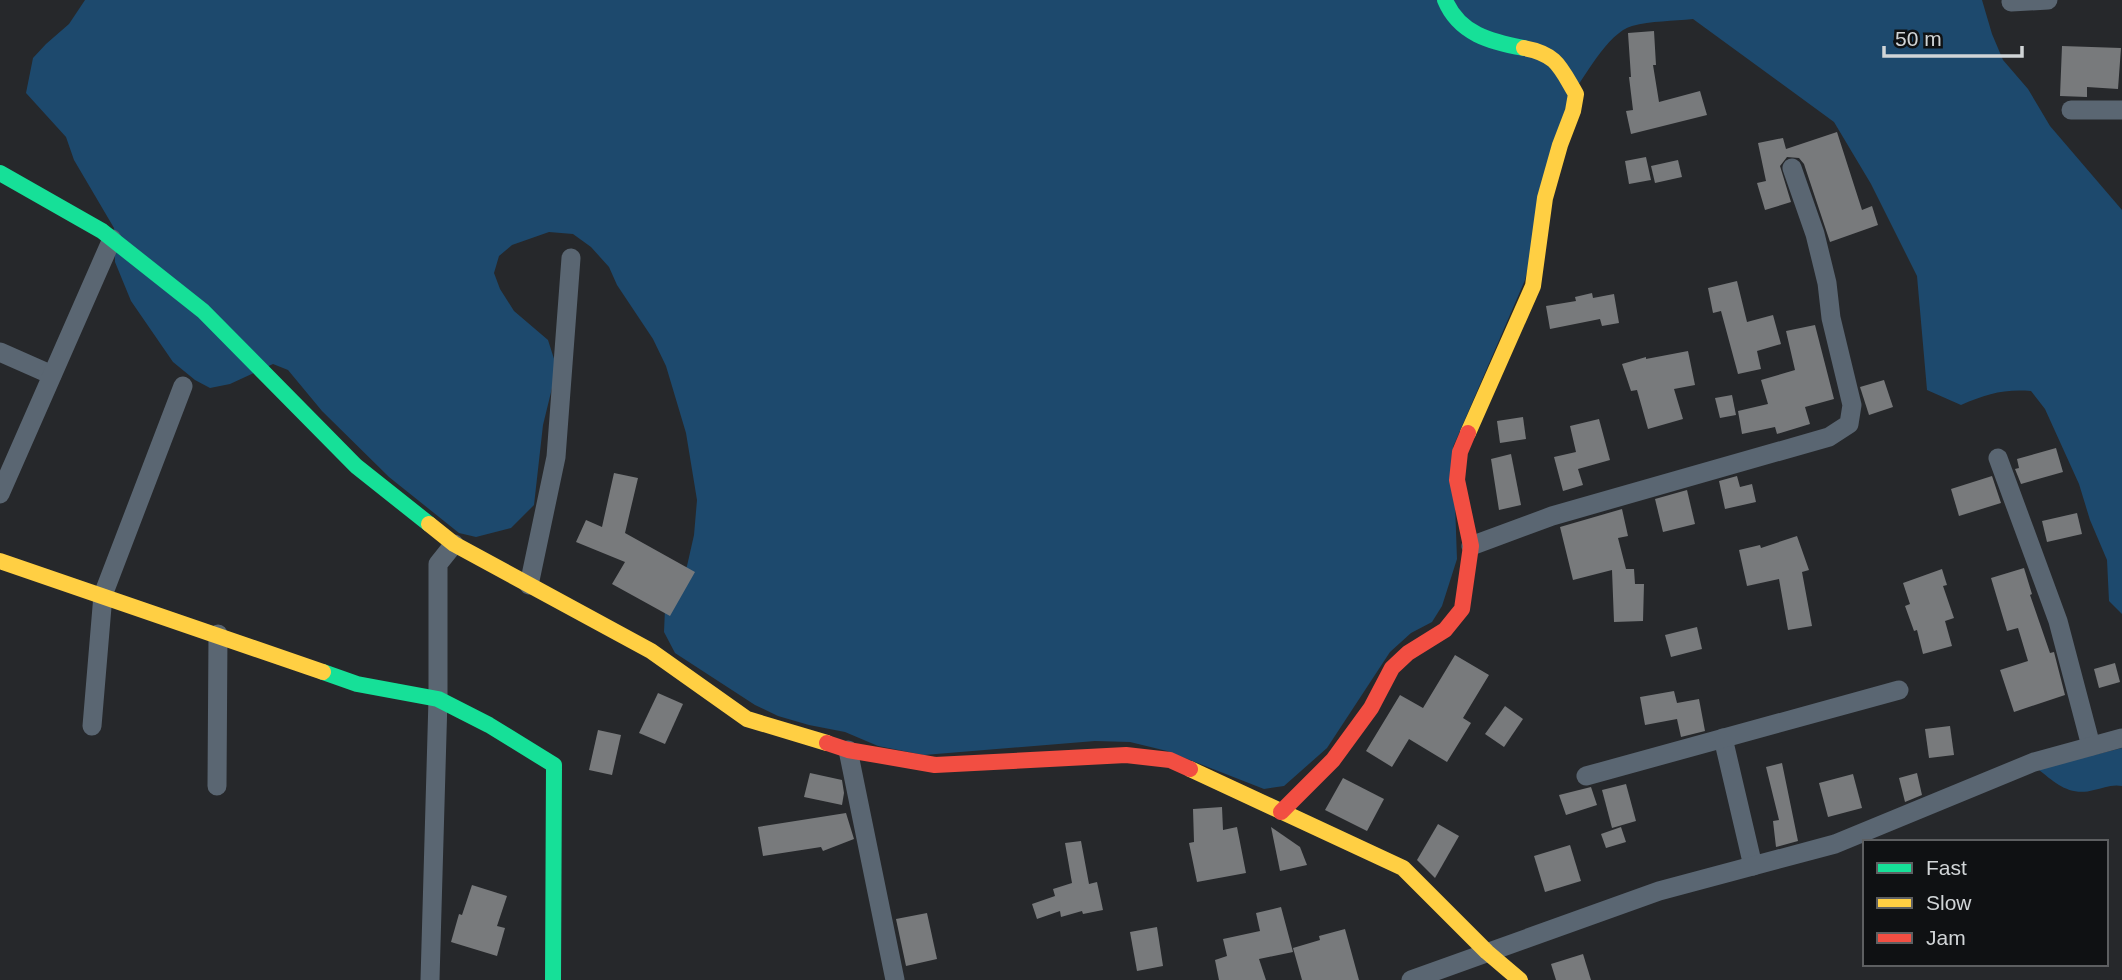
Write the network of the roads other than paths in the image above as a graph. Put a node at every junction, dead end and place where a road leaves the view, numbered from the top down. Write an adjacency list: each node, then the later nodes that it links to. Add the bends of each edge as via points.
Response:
1 (1445, 0): 16 (street, via 1467,30 1493,42 1544,51 1556,60 1576,94 1545,198 1533,286 1460,452 1457,480)
2 (2048, 0): 3 (street)
3 (2011, 2)
4 (2071, 110): 5 (street)
5 (2122, 110)
6 (1792, 168): 16 (street, via 1827,283 1852,405 1849,424 1829,437 1552,516)
7 (0, 173): 8 (street)
8 (112, 239): 11 (street); 15 (street, via 203,312 356,466)
9 (571, 258): 18 (street, via 556,457)
10 (0, 352): 11 (street)
11 (52, 375): 14 (street)
12 (183, 386): 19 (street)
13 (1998, 458): 26 (street, via 2058,621)
14 (1, 487)
15 (454, 544): 18 (street); 22 (street, via 438,564)
16 (1471, 546): 30 (street, via 1462,609 1445,630 1392,668 1371,708 1333,760)
17 (0, 561): 19 (street)
18 (529, 585): 27 (street, via 651,651 747,719)
19 (103, 595): 20 (street); 23 (street)
20 (218, 634): 22 (street, via 357,684); 29 (street)
21 (1899, 690): 24 (street)
22 (438, 699): 33 (street); 34 (street, via 554,765)
23 (92, 726)
24 (1723, 738): 28 (street); 31 (street)
25 (2122, 738): 26 (street)
26 (2091, 746): 31 (street, via 2034,762 1835,844)
27 (848, 750): 30 (street, via 935,765 1126,755 1170,760); 35 (street)
28 (1586, 776)
29 (217, 786)
30 (1281, 811): 32 (street, via 1403,867)
31 (1753, 866): 32 (street, via 1659,891)
32 (1487, 952): 36 (street); 37 (street)
33 (430, 980)
34 (553, 980)
35 (895, 980)
36 (1411, 980)
37 (1520, 980)

